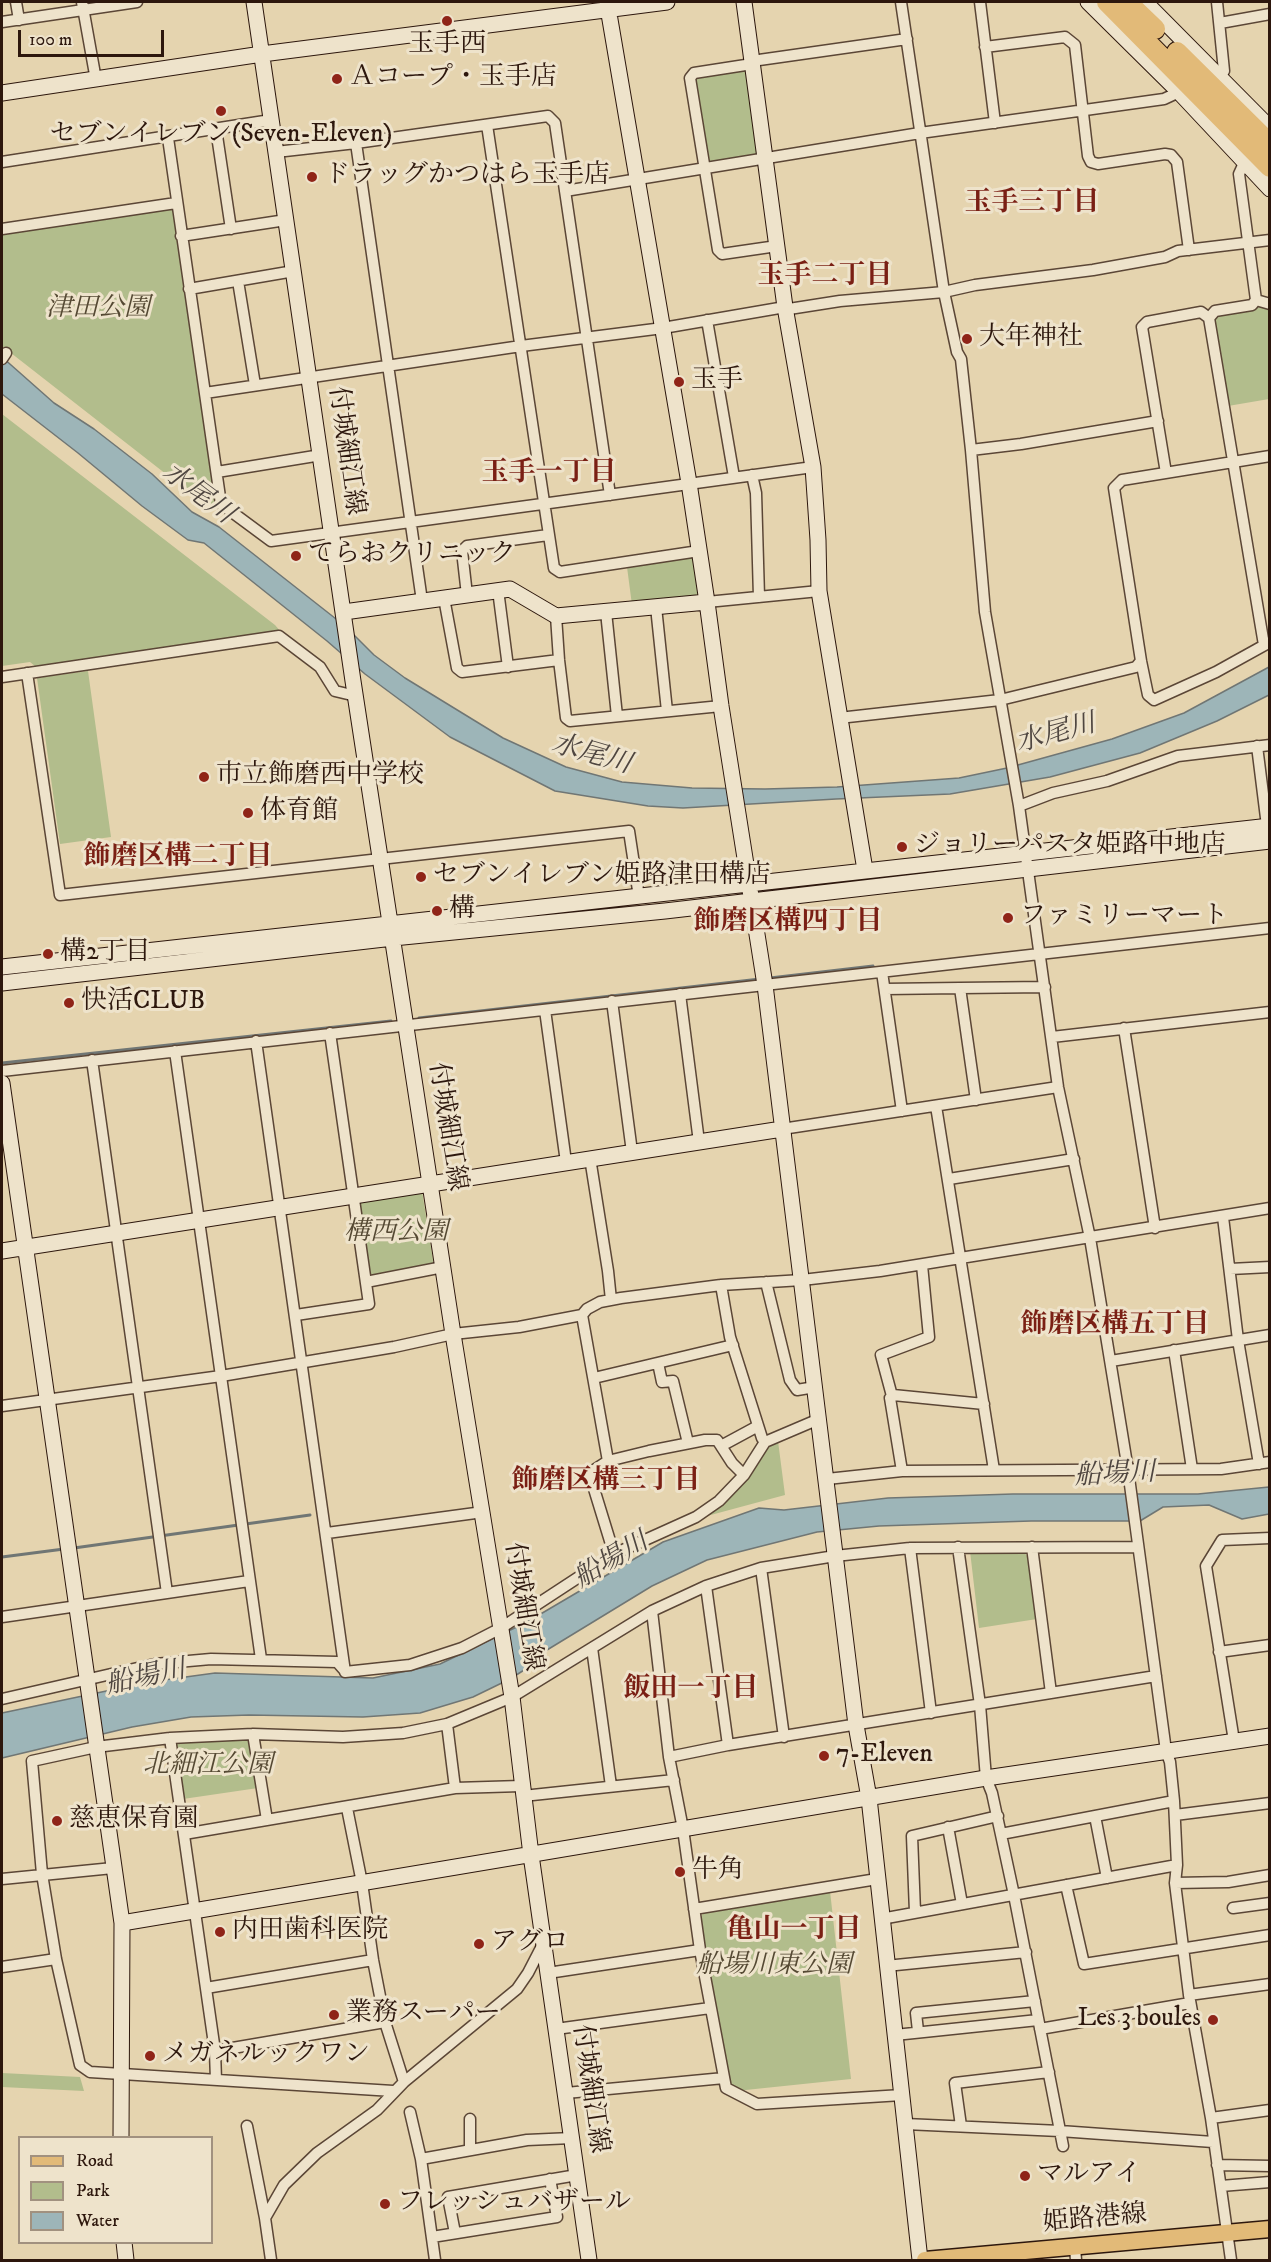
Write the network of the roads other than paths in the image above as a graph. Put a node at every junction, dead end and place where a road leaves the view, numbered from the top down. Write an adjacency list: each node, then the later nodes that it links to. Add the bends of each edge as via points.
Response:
1 (16, 2): 16 (street)
2 (137, 2): 14 (street)
3 (254, 2): 21 (street, 付城細江線)
4 (667, 2): 13 (street)
5 (744, 2): 22 (street)
6 (901, 2): 19 (street)
7 (980, 2): 20 (street)
8 (1088, 2): 25 (street)
9 (1107, 2): 41 (highway)
10 (1127, 2): 36 (highway)
11 (1145, 2): 23 (street)
12 (1217, 2): 18 (street)
13 (608, 5): 21 (street); 43 (street)
14 (83, 6): 16 (street); 24 (street)
15 (1269, 14): 18 (street)
16 (20, 20): 17 (street)
17 (2, 22)
18 (1220, 23): 23 (street, via 1224,71)
19 (907, 39): 22 (street); 33 (street)
20 (985, 47): 27 (street, via 1065,37 1075,45); 29 (street)
21 (262, 54): 24 (street); 28 (street, 付城細江線)
22 (752, 63): 38 (street); 42 (street, via 694,73 690,78)
23 (1220, 77): 31 (street)
24 (96, 80): 26 (street)
25 (1179, 92): 27 (street, via 1164,99); 39 (street)
26 (2, 93)
27 (1082, 110): 29 (street); 54 (street, via 1091,162 1172,155 1177,162)
28 (271, 120): 32 (street); 37 (street, 付城細江線)
29 (995, 123): 33 (street)
30 (487, 125): 35 (street); 45 (street, via 548,116 555,123); 66 (street)
31 (1269, 128)
32 (216, 129): 34 (street); 49 (street)
33 (920, 134): 38 (street); 58 (street)
34 (168, 138): 40 (street); 46 (street)
35 (356, 143): 37 (street); 67 (street)
36 (1269, 144)
37 (276, 152): 47 (street, 付城細江線)
38 (765, 159): 42 (street); 53 (street)
39 (1245, 161): 44 (street); 52 (street, via 1239,174)
40 (2, 162)
41 (1269, 167)
42 (705, 168): 43 (street); 53 (street, via 718,250 722,254)
43 (638, 179): 45 (street); 64 (street)
44 (1269, 189)
45 (565, 191): 65 (street)
46 (176, 203): 48 (street); 50 (street)
47 (286, 220): 49 (street); 55 (street, 付城細江線)
48 (2, 229)
49 (231, 229): 50 (street)
50 (181, 236): 57 (street)
51 (1269, 240): 52 (street)
52 (1247, 242): 54 (street); 59 (street)
53 (777, 246): 61 (street)
54 (1189, 250): 58 (street, via 1093,270)
55 (294, 271): 56 (street); 68 (street, 付城細江線)
56 (238, 281): 57 (street); 69 (street)
57 (189, 289): 70 (street)
58 (944, 292): 61 (street); 72 (street, via 961,359)
59 (1256, 300): 60 (street); 62 (street, via 1252,305 1215,311)
60 (1269, 304)
61 (785, 307): 63 (street); 76 (street)
62 (1209, 318): 71 (street, via 1201,312 1147,322 1142,327); 75 (street)
63 (707, 320): 64 (street); 80 (street)
64 (663, 328): 65 (street); 81 (street)
65 (587, 339): 66 (street); 82 (street)
66 (521, 346): 67 (street); 83 (street)
67 (388, 367): 68 (street); 84 (street)
68 (309, 377): 69 (street); 73 (street, 付城細江線)
69 (255, 385): 70 (street)
70 (205, 393): 77 (street)
71 (1158, 421): 72 (street); 78 (street)
72 (971, 450): 106 (street, via 985,612)
73 (321, 455): 77 (street); 85 (street, 付城細江線)
74 (1269, 456): 75 (street)
75 (1233, 462): 78 (street); 99 (street)
76 (813, 466): 79 (street); 89 (street)
77 (217, 472): 85 (street, via 221,504 271,541)
78 (1166, 473): 101 (street, via 1122,480 1114,488)
79 (753, 475): 80 (street); 91 (street)
80 (734, 477): 81 (street)
81 (689, 483): 82 (street); 87 (street)
82 (610, 495): 83 (street)
83 (544, 503): 84 (street); 86 (street)
84 (412, 522): 85 (street); 93 (street)
85 (332, 532): 96 (street, 付城細江線)
86 (548, 535): 87 (street, via 554,568 560,572); 90 (street, via 468,546 462,551)
87 (699, 551): 94 (street)
88 (498, 590): 90 (street); 98 (street, via 510,590); 102 (street)
89 (819, 591): 91 (street); 110 (street)
90 (467, 595): 92 (street)
91 (759, 597): 94 (street)
92 (444, 598): 93 (street); 102 (street, via 457,668 462,672)
93 (422, 602): 96 (street)
94 (707, 602): 95 (street); 107 (street)
95 (657, 607): 97 (street); 108 (street)
96 (344, 612): 105 (street, 付城細江線)
97 (606, 612): 98 (street); 109 (street)
98 (555, 616): 100 (street)
99 (1267, 643): 101 (street, via 1154,700 1148,695)
100 (558, 660): 102 (street); 109 (street, via 566,718 570,721)
101 (1141, 661): 106 (street, via 1136,667)
102 (508, 667)
103 (27, 673): 104 (street); 105 (street, via 279,636 320,667 335,691); 115 (street, via 60,895)
104 (2, 677)
105 (355, 688): 115 (street, 付城細江線)
106 (1000, 700): 110 (street); 113 (street)
107 (721, 706): 108 (street); 118 (street)
108 (666, 711): 109 (street)
109 (617, 716)
110 (839, 718): 117 (street)
111 (1269, 745): 112 (street)
112 (1257, 746): 113 (street, via 1178,756); 114 (street)
113 (1019, 806): 116 (street)
114 (1268, 831): 116 (street)
115 (381, 858): 119 (street, via 630,831); 122 (street, 付城細江線)
116 (1027, 862): 117 (street); 120 (street); 123 (street)
117 (865, 870): 118 (street)
118 (748, 883): 119 (street); 120 (street)
119 (639, 897): 122 (street)
120 (750, 900): 122 (street, via 665,911); 127 (street)
121 (1269, 928): 123 (street)
122 (392, 931): 124 (street); 126 (street); 135 (street, 付城細江線)
123 (1041, 954): 125 (street); 128 (street)
124 (2, 968)
125 (882, 972): 127 (street); 130 (street)
126 (2, 983)
127 (765, 985): 131 (street); 148 (street)
128 (1045, 987): 129 (street); 138 (street)
129 (960, 988): 130 (street); 145 (street)
130 (885, 989): 147 (street)
131 (680, 994): 132 (street); 149 (street)
132 (612, 1001): 133 (street); 150 (street)
133 (545, 1010): 135 (street); 153 (street)
134 (1269, 1012): 136 (street)
135 (406, 1025): 137 (street); 155 (street, 付城細江線)
136 (1124, 1028): 138 (street); 161 (street)
137 (330, 1034): 139 (street); 156 (street)
138 (1052, 1038): 144 (street)
139 (256, 1041): 140 (street); 157 (street)
140 (175, 1051): 141 (street); 160 (street)
141 (92, 1060): 142 (street); 162 (street)
142 (2, 1071)
143 (2, 1083): 164 (street)
144 (1058, 1087): 145 (street); 152 (street)
145 (976, 1100): 146 (street)
146 (936, 1106): 147 (street); 154 (street)
147 (902, 1111): 148 (street)
148 (782, 1129): 149 (street); 171 (street)
149 (699, 1142): 150 (street)
150 (632, 1152): 151 (street)
151 (590, 1158): 153 (street); 175 (street)
152 (1074, 1159): 154 (street); 163 (street)
153 (566, 1162): 155 (street)
154 (949, 1179): 166 (street)
155 (430, 1183): 156 (street); 168 (street, 付城細江線)
156 (352, 1195): 157 (street); 172 (street)
157 (280, 1207): 160 (street); 176 (street)
158 (1269, 1208): 159 (street)
159 (1223, 1217): 161 (street); 170 (street)
160 (199, 1219): 162 (street); 186 (street)
161 (1155, 1228): 163 (street)
162 (117, 1232): 164 (street); 189 (street)
163 (1090, 1238): 166 (street); 183 (street)
164 (25, 1248): 165 (street); 191 (street)
165 (2, 1251)
166 (962, 1259): 167 (street); 192 (street)
167 (922, 1265): 171 (street); 190 (street, via 929,1337 881,1355)
168 (443, 1267): 172 (street); 178 (street, 付城細江線)
169 (1269, 1267): 170 (street)
170 (1230, 1269): 180 (street)
171 (802, 1281): 173 (street); 188 (street)
172 (366, 1282): 176 (street, via 369,1304)
173 (766, 1282): 174 (street); 188 (street, via 790,1380 798,1390)
174 (721, 1285): 175 (street); 181 (street)
175 (611, 1300): 177 (street, via 593,1305)
176 (296, 1315): 185 (street)
177 (582, 1315): 178 (street); 187 (street)
178 (453, 1334): 185 (street); 207 (street, 付城細江線)
179 (1269, 1335): 180 (street)
180 (1238, 1340): 182 (street); 200 (street)
181 (733, 1345): 184 (street); 195 (street)
182 (1174, 1350): 183 (street); 201 (street)
183 (1111, 1361): 203 (street)
184 (658, 1363): 187 (street); 197 (street, via 662,1382 673,1381)
185 (302, 1364): 186 (street); 208 (street)
186 (221, 1376): 189 (street); 217 (street)
187 (594, 1377): 199 (street)
188 (815, 1387): 194 (street)
189 (138, 1388): 191 (street); 219 (street)
190 (892, 1396): 192 (street); 204 (street)
191 (46, 1401): 193 (street); 220 (street)
192 (984, 1404): 202 (street)
193 (2, 1406)
194 (819, 1419): 196 (street); 206 (street)
195 (758, 1426): 196 (street); 198 (street)
196 (765, 1442): 205 (street)
197 (688, 1443): 198 (street, via 717,1440); 199 (street)
198 (721, 1446): 205 (street)
199 (609, 1461): 214 (street, via 591,1472 591,1479)
200 (1264, 1463): 201 (street)
201 (1192, 1469): 203 (street)
202 (994, 1470): 203 (street); 204 (street)
203 (1128, 1470): 210 (street)
204 (902, 1471): 206 (street)
205 (744, 1475): 214 (street, via 696,1517)
206 (827, 1479): 215 (street)
207 (483, 1512): 208 (street); 223 (street, 付城細江線)
208 (327, 1533): 228 (street)
209 (1269, 1538): 226 (street, via 1222,1540 1206,1566)
210 (1138, 1542): 212 (street); 229 (street)
211 (958, 1547): 212 (street); 213 (street); 234 (street)
212 (1032, 1547): 232 (street)
213 (910, 1548): 215 (street); 235 (street)
214 (614, 1554): 223 (street)
215 (835, 1556): 216 (street); 237 (street)
216 (761, 1568): 218 (street); 240 (street)
217 (249, 1581): 219 (street); 227 (street)
218 (706, 1586): 221 (street); 243 (street)
219 (167, 1593): 220 (street)
220 (76, 1607): 222 (street); 230 (street)
221 (652, 1611): 225 (street); 246 (street)
222 (2, 1617)
223 (501, 1630): 228 (street, via 410,1665); 231 (street, 付城細江線)
224 (1269, 1645): 226 (street)
225 (592, 1648): 231 (street); 249 (street)
226 (1219, 1652): 242 (street)
227 (261, 1659): 228 (street, via 337,1662); 230 (street, via 155,1664)
228 (345, 1672)
229 (1156, 1676): 232 (street); 245 (street)
230 (86, 1679): 233 (street); 244 (street)
231 (511, 1692): 236 (street); 251 (street, 付城細江線)
232 (1051, 1693): 234 (street)
233 (2, 1700)
234 (980, 1705): 235 (street); 247 (street)
235 (931, 1713): 237 (street)
236 (447, 1724): 238 (street, via 393,1734 343,1737); 250 (street)
237 (856, 1725): 240 (street); 252 (street)
238 (253, 1734): 241 (street); 259 (street)
239 (1269, 1736): 242 (street)
240 (784, 1737): 243 (street)
241 (170, 1738): 244 (street); 262 (street)
242 (1234, 1741): 245 (street)
243 (728, 1745): 246 (street)
244 (96, 1747): 266 (street); 267 (street, via 32,1761)
245 (1166, 1751): 247 (street); 253 (street)
246 (669, 1756): 248 (street)
247 (986, 1778): 252 (street); 257 (street)
248 (674, 1780): 249 (street); 261 (street)
249 (611, 1786): 251 (street)
250 (454, 1788): 251 (street); 255 (street)
251 (522, 1791): 264 (street, 付城細江線)
252 (869, 1798): 261 (street); 271 (street)
253 (1174, 1801): 256 (street); 258 (street)
254 (1269, 1803): 256 (street)
255 (347, 1808): 259 (street); 272 (street)
256 (1175, 1815): 265 (street)
257 (998, 1816): 260 (street); 263 (street)
258 (1095, 1816): 263 (street); 269 (street)
259 (267, 1820): 262 (street)
260 (948, 1827): 277 (street); 281 (street, via 912,1836)
261 (683, 1830): 264 (street); 279 (street)
262 (184, 1834): 280 (street)
263 (1001, 1834): 275 (street)
264 (531, 1855): 272 (street); 285 (street, 付城細江線)
265 (1177, 1865): 269 (street); 273 (street)
266 (113, 1868): 267 (street); 283 (street)
267 (42, 1874): 270 (street); 289 (street)
268 (1269, 1875): 273 (street, via 1228,1882)
269 (1107, 1878): 274 (street)
270 (2, 1879)
271 (877, 1879): 279 (street); 282 (street)
272 (362, 1883): 280 (street); 290 (street)
273 (1175, 1883): 286 (street)
274 (1066, 1885): 275 (street); 286 (street, via 1084,1964)
275 (1014, 1895): 277 (street); 288 (street)
276 (1269, 1903): 278 (street)
277 (962, 1904): 281 (street)
278 (1233, 1908)
279 (694, 1909): 287 (street)
280 (196, 1910): 283 (street); 295 (street)
281 (915, 1912): 282 (street)
282 (881, 1919): 292 (street)
283 (122, 1923): 306 (street)
284 (1269, 1935): 286 (street)
285 (543, 1944): 293 (street, 付城細江線); 309 (street, via 517,1989)
286 (1183, 1948): 296 (street)
287 (700, 1950): 293 (street); 298 (street)
288 (1026, 1952): 292 (street); 297 (street)
289 (56, 1959): 291 (street); 306 (street, via 80,2065 90,2072)
290 (373, 1960): 295 (street); 299 (street)
291 (2, 1966)
292 (886, 1966): 303 (street)
293 (548, 1973): 301 (street, 付城細江線)
294 (1269, 1984): 296 (street)
295 (206, 1988): 304 (street)
296 (1189, 1999): 300 (street); 315 (street)
297 (1035, 2001): 300 (street); 302 (street, via 916,2013)
298 (710, 2008): 301 (street); 307 (street)
299 (385, 2022): 304 (street); 309 (street)
300 (1039, 2024): 302 (street); 305 (street)
301 (556, 2029): 311 (street, 付城細江線)
302 (918, 2031): 303 (street)
303 (895, 2035): 312 (street)
304 (215, 2051): 308 (street)
305 (1049, 2072): 319 (street, via 955,2084); 320 (street)
306 (120, 2074): 308 (street); 321 (street)
307 (724, 2078): 311 (street); 312 (street, via 726,2088 758,2104)
308 (216, 2080): 310 (street)
309 (404, 2082): 310 (street)
310 (393, 2091): 333 (street, via 377,2110 317,2153 284,2186)
311 (566, 2093): 322 (street, 付城細江線)
312 (902, 2096): 317 (street)
313 (1269, 2110): 315 (street)
314 (410, 2112): 326 (street)
315 (1211, 2118): 323 (street)
316 (470, 2119): 325 (street)
317 (905, 2124): 319 (street); 344 (street)
318 (247, 2126): 333 (street)
319 (961, 2126): 320 (street)
320 (1060, 2131): 323 (street); 324 (street)
321 (121, 2136)
322 (572, 2138): 325 (street); 329 (street, 付城細江線)
323 (1214, 2142): 327 (street)
324 (1063, 2146)
325 (470, 2149): 326 (street)
326 (422, 2159): 337 (street)
327 (1217, 2165): 328 (street); 332 (street)
328 (1269, 2166)
329 (577, 2175): 330 (street); 343 (street, 付城細江線)
330 (550, 2180): 335 (street, via 448,2197); 335 (street, via 557,2217)
331 (1269, 2182): 332 (street)
332 (1221, 2186): 336 (street)
333 (265, 2218): 341 (street)
334 (1269, 2229): 336 (main road, 姫路港線)
335 (455, 2233): 337 (street)
336 (1228, 2234): 339 (main road, 姫路港線); 346 (street)
337 (432, 2237): 342 (street)
338 (124, 2244): 340 (street)
339 (1075, 2254): 345 (main road, 姫路港線)
340 (126, 2260)
341 (272, 2260)
342 (435, 2260)
343 (589, 2260)
344 (920, 2260)
345 (925, 2260)
346 (1231, 2260)

